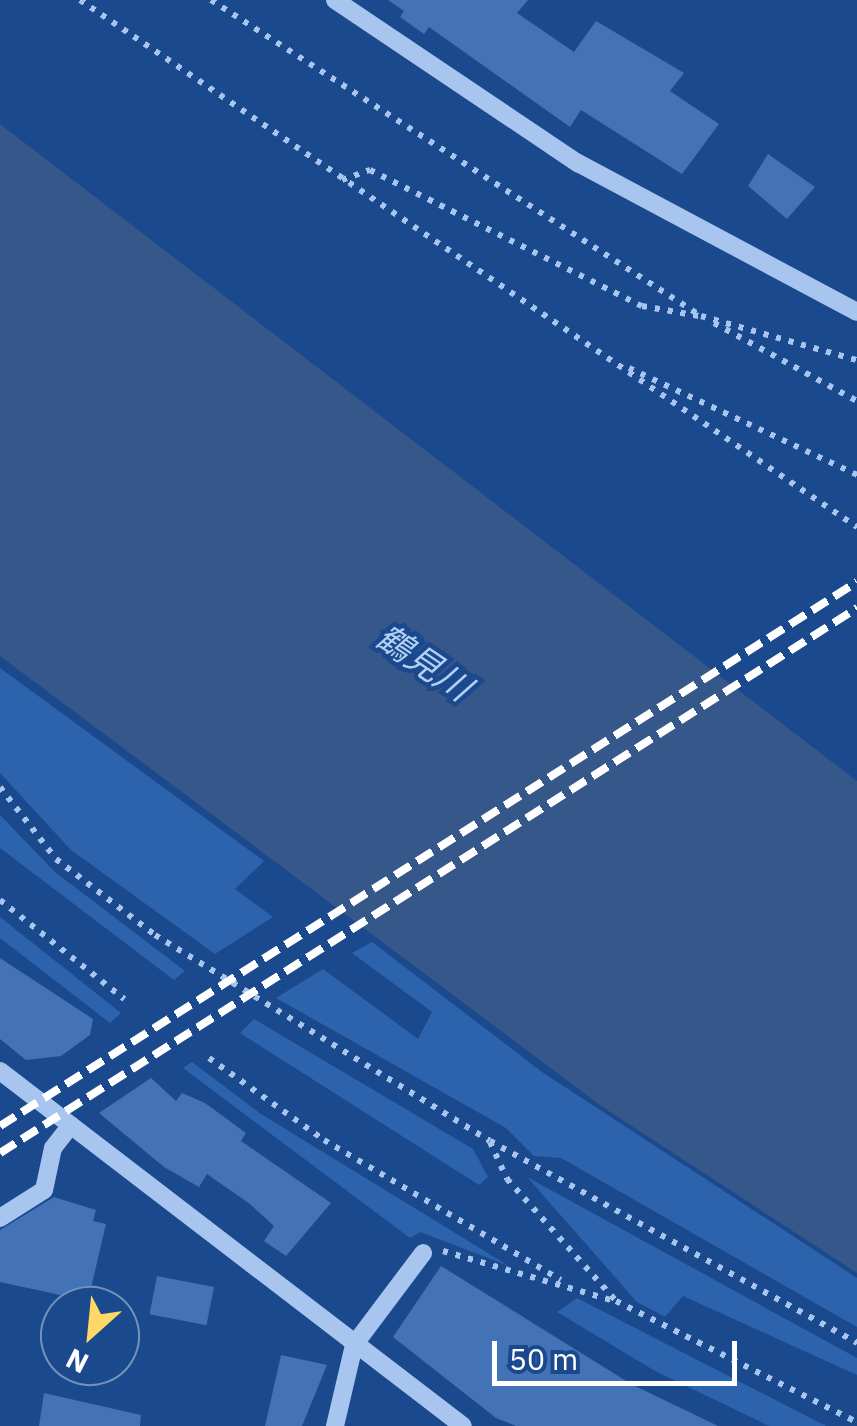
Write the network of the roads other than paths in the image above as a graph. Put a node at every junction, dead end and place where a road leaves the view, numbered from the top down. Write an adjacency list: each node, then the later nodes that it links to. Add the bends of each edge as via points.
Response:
1 (335, 0): 2 (street, via 578,163)
2 (857, 312)
3 (0, 1070): 4 (street)
4 (71, 1125): 5 (street, via 53,1148 44,1190); 7 (street)
5 (0, 1218)
6 (423, 1253): 7 (street)
7 (354, 1345): 8 (street); 9 (street)
8 (335, 1426)
9 (463, 1426)

